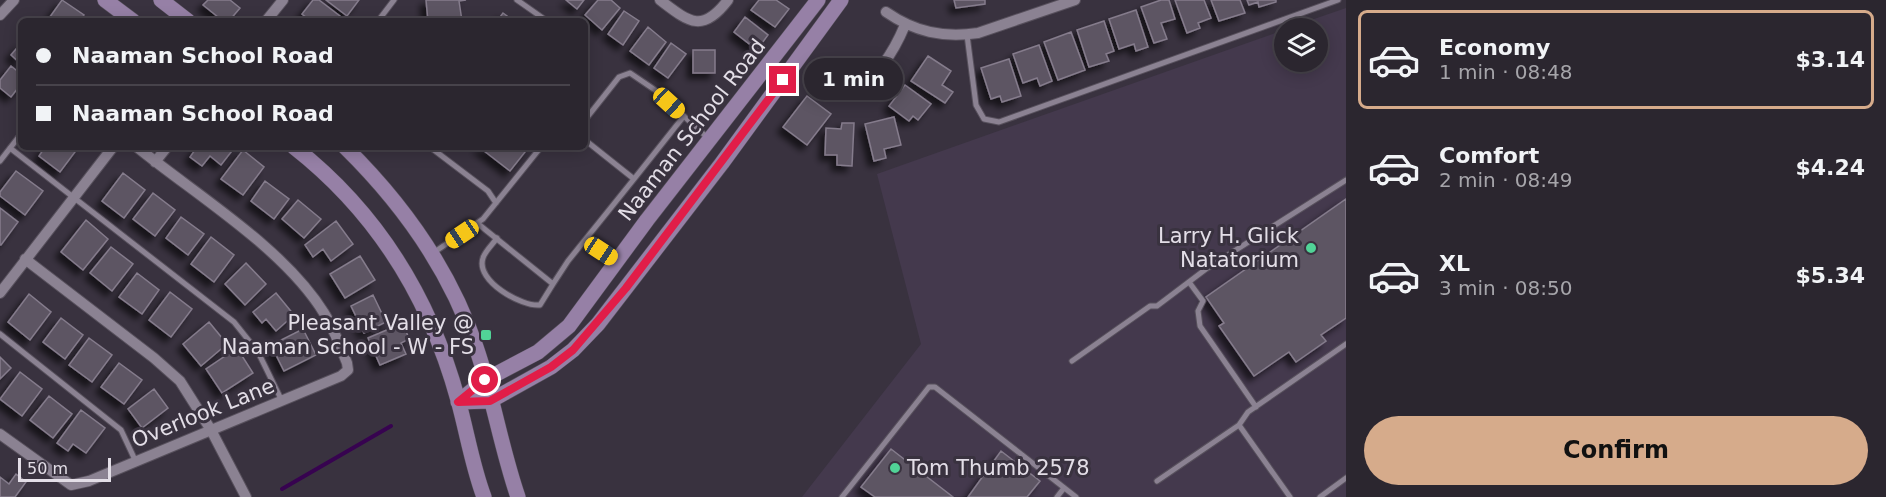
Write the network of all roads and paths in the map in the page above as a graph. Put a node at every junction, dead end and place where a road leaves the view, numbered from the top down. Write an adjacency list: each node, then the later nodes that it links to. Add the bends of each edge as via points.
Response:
1 (14, 0): 15 (street)
2 (105, 0): 16 (main road)
3 (161, 0): 17 (main road)
4 (283, 0): 18 (street)
5 (394, 0): 19 (lane)
6 (517, 0): 20 (lane)
7 (660, 0): 8 (street, via 684,19 704,23 715,17)
8 (728, 0)
9 (818, 0): 27 (main road, Naaman School Road)
10 (841, 0): 57 (main road, Naaman School Road, via 598,324 551,367)
11 (1075, 0): 13 (street)
12 (1338, 0): 22 (lane, via 999,122 979,114)
13 (1060, 3): 22 (street)
14 (886, 12): 21 (street)
15 (0, 15)
16 (129, 18)
17 (184, 18)
18 (268, 18)
19 (380, 18)
20 (543, 18)
21 (905, 25): 22 (street, via 935,34); 23 (street, via 897,44 870,80)
22 (967, 35)
23 (847, 91)
24 (588, 116): 25 (lane, via 620,77 630,73)
25 (684, 116): 27 (lane); 39 (lane)
26 (18, 138): 29 (lane)
27 (711, 140): 48 (main road, Naaman School Road)
28 (588, 142): 39 (lane)
29 (10, 148): 37 (lane); 41 (lane)
30 (111, 150): 41 (street)
31 (141, 150): 38 (street)
32 (164, 150): 38 (street)
33 (297, 150): 58 (main road, via 347,195 390,247 434,326)
34 (348, 150): 46 (main road, via 373,174)
35 (434, 150): 42 (lane, via 488,191)
36 (539, 150): 42 (lane)
37 (0, 161)
38 (155, 162): 56 (street, Overlook Lane, via 260,243 297,278 324,313 348,370)
39 (634, 179): 45 (lane)
40 (1346, 180): 49 (lane)
41 (72, 197): 47 (street); 56 (lane, via 234,322 258,352)
42 (496, 203): 43 (lane)
43 (477, 223): 44 (lane); 46 (lane)
44 (496, 238): 50 (lane); 50 (lane, via 482,258 483,269 496,289 530,306 540,305)
45 (585, 240): 48 (lane); 50 (lane)
46 (432, 254): 55 (main road, via 477,348)
47 (25, 259): 51 (street); 61 (street, via 168,369 186,389)
48 (617, 261): 55 (main road, Naaman School Road, via 569,326 538,351)
49 (1189, 282): 54 (lane); 59 (lane, via 1203,301 1198,311 1200,326)
50 (553, 284)
51 (0, 293)
52 (0, 334): 63 (lane, via 121,430)
53 (1346, 344): 59 (lane)
54 (1072, 361)
55 (485, 380): 57 (main road); 58 (main road, Naaman School Road)
56 (282, 401): 61 (street, Overlook Lane)
57 (490, 401): 58 (main road, Naaman School Road); 69 (main road)
58 (458, 402): 68 (main road)
59 (1256, 406): 60 (lane)
60 (1239, 425): 65 (lane); 73 (lane)
61 (211, 430): 63 (street, Overlook Lane); 67 (street)
62 (0, 434): 63 (street, Overlook Lane, via 71,485)
63 (135, 462)
64 (1346, 478): 74 (lane)
65 (1157, 481)
66 (1064, 488): 70 (lane, via 935,387 929,387); 71 (lane); 72 (lane)
67 (246, 497)
68 (484, 497)
69 (518, 497)
70 (842, 497)
71 (1057, 497)
72 (1076, 497)
73 (1290, 497)
74 (1320, 497)

